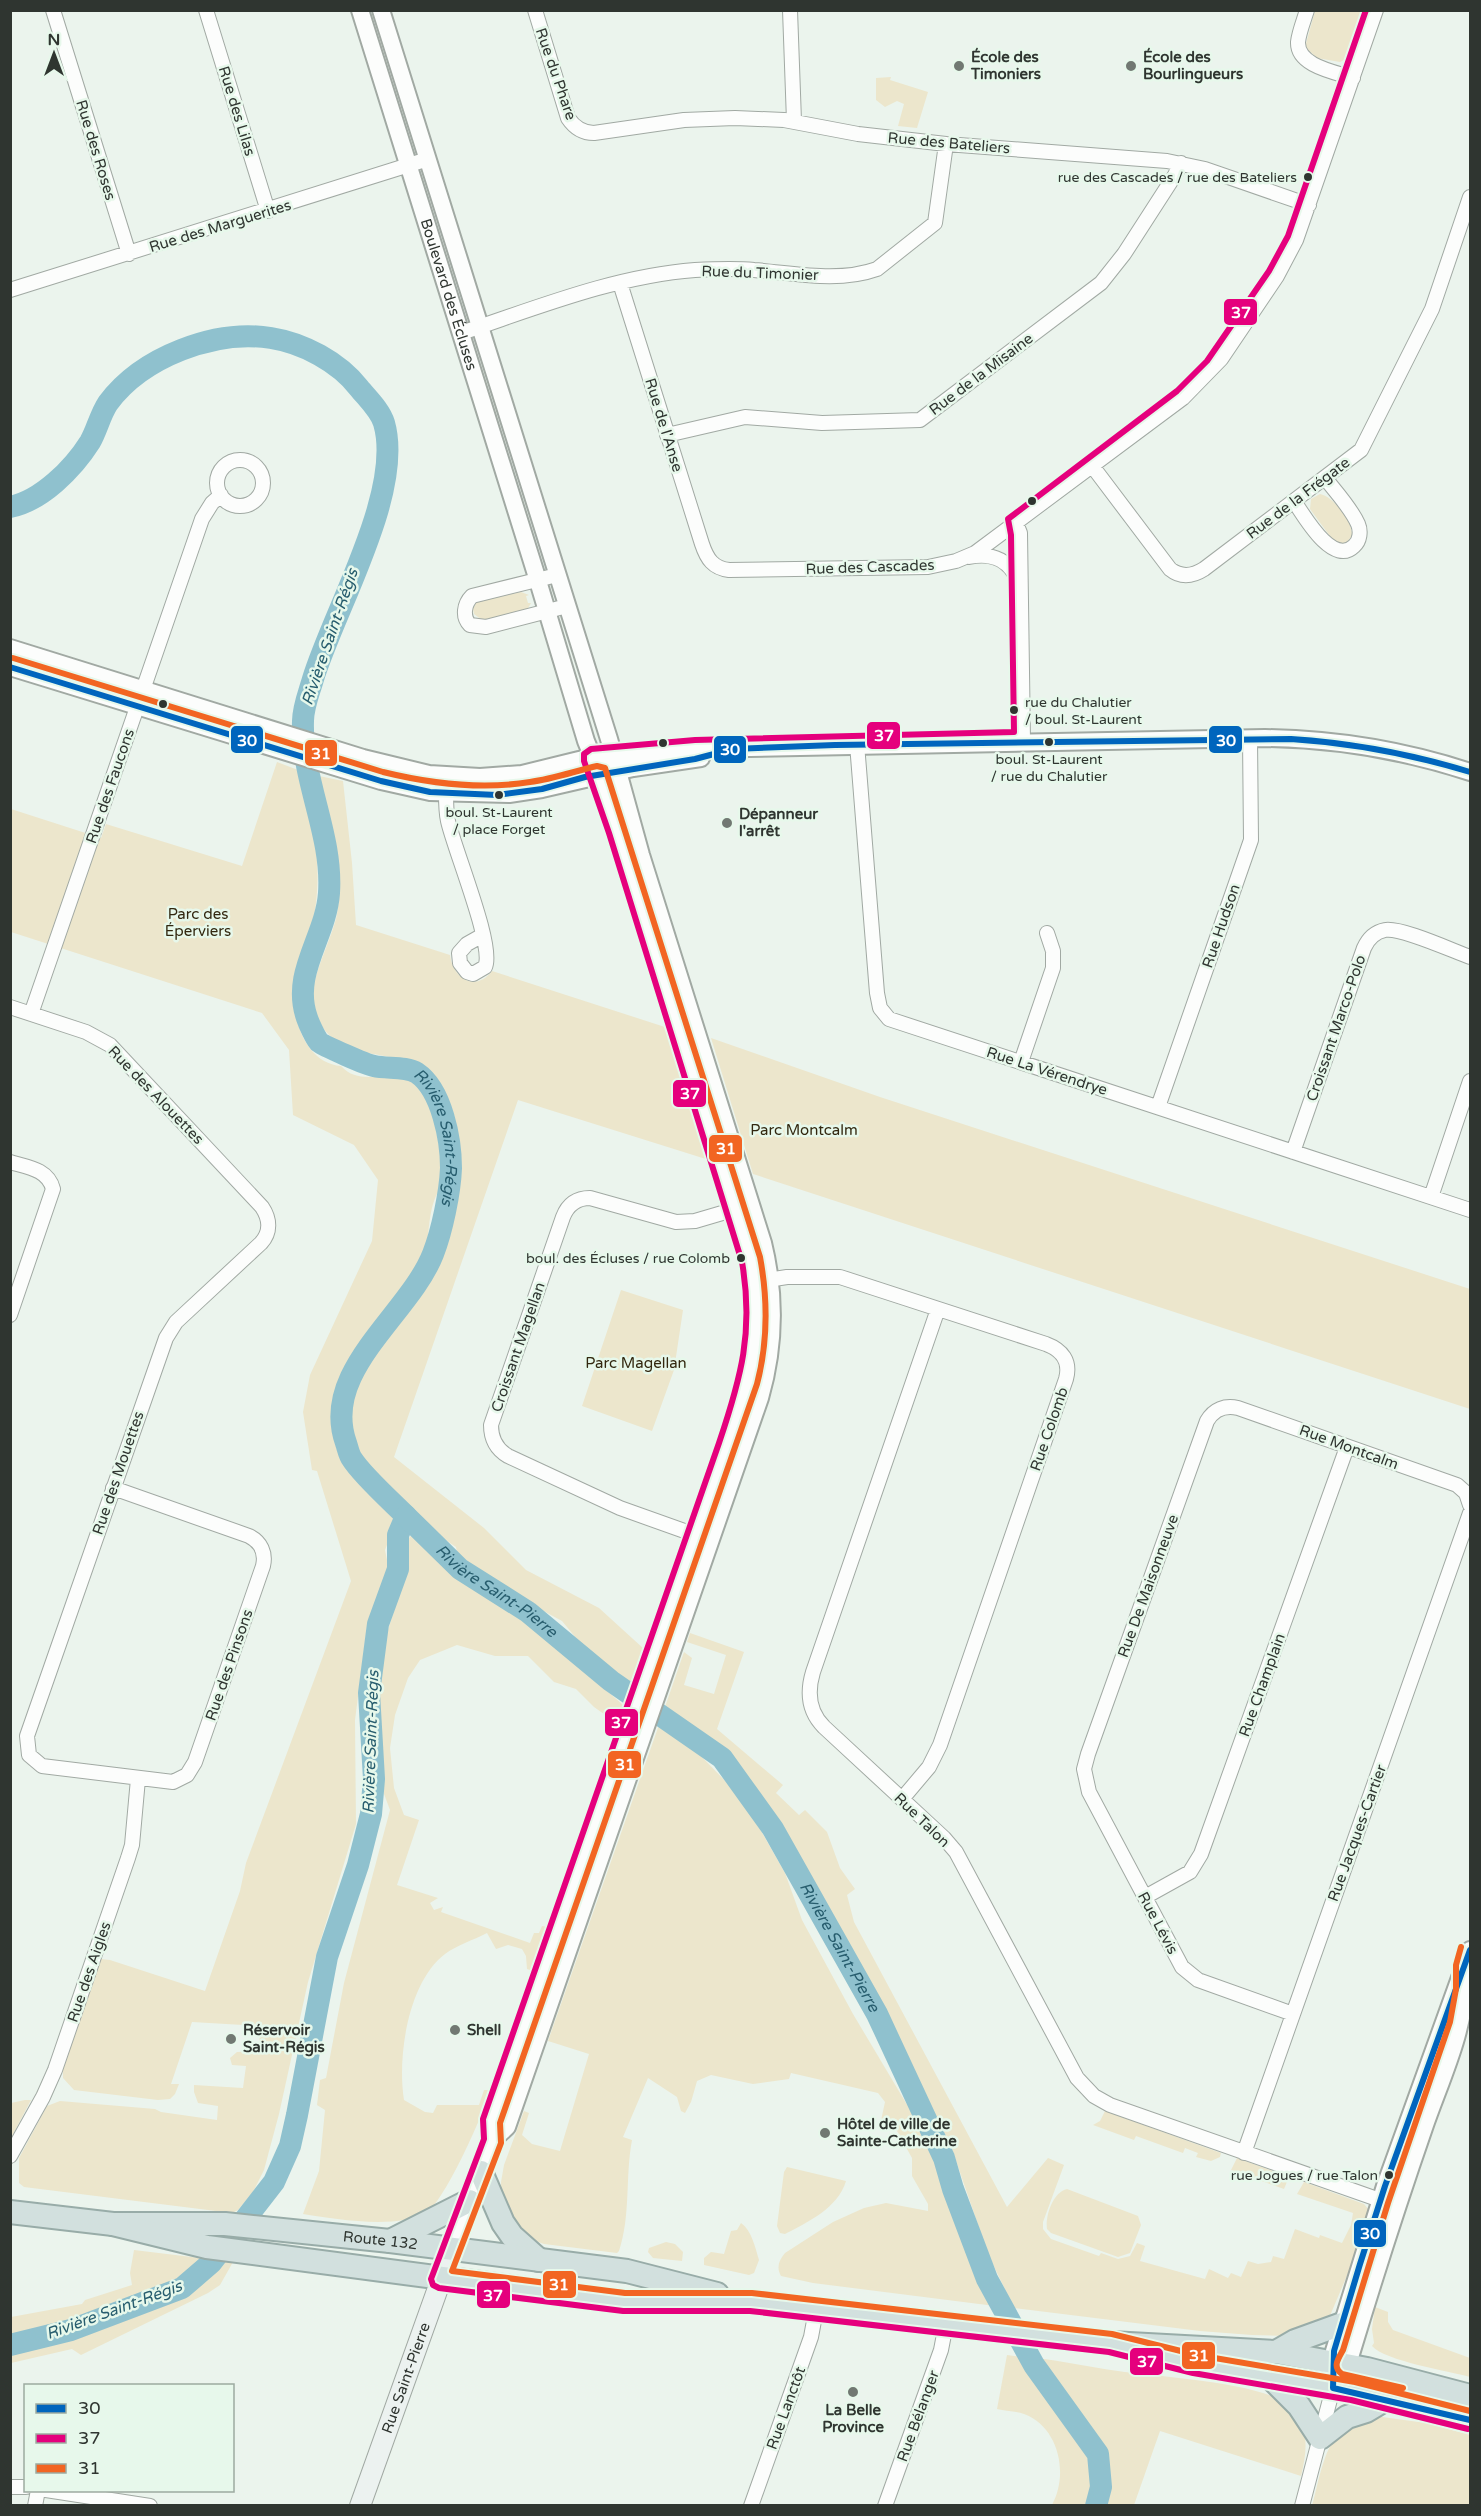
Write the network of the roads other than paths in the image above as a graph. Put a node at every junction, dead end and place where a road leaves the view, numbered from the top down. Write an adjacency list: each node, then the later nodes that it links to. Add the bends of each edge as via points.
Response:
1 (53, 10): 19 (street, Rue des Roses)
2 (206, 10): 18 (street, Rue des Lilas)
3 (360, 10): 15 (street, Boulevard des Écluses)
4 (381, 10): 13 (street, Boulevard des Écluses)
5 (535, 10): 11 (street, Rue du Phare, via 568,117)
6 (790, 10): 10 (street)
7 (1307, 10): 9 (street, via 1298,41 1301,55 1311,63)
8 (1376, 10): 9 (street, Rue des Cascades)
9 (1353, 78): 17 (street, Rue des Cascades)
10 (794, 121): 11 (street, Rue des Bateliers, via 710,118); 12 (street, Rue des Bateliers, via 858,134)
11 (584, 132)
12 (946, 144): 14 (street, Rue des Bateliers); 20 (street, Rue du Timonier, via 935,223 877,269 811,277 711,269)
13 (428, 159): 15 (street, Rue des Marguerites); 22 (street, Boulevard des Écluses)
14 (1180, 163): 17 (street, Rue des Bateliers); 24 (street, Rue de la Misaine, via 1124,254 1101,283 920,420 822,423 745,417)
15 (409, 165): 18 (street, Rue des Marguerites); 23 (street, Boulevard des Écluses)
16 (1470, 197): 26 (street, Rue de la Frégate, via 1432,309 1367,440 1356,455)
17 (1309, 205): 25 (street, Rue des Cascades, via 1282,268 1215,367 1183,398)
18 (268, 211): 19 (street, Rue des Marguerites)
19 (129, 254): 21 (street, Rue des Marguerites)
20 (620, 283): 22 (street, Rue du Timonier); 24 (street, Rue de l'Anse)
21 (10, 290)
22 (480, 327): 23 (street, Rue du Timonier); 32 (street, Boulevard des Écluses)
23 (461, 333): 33 (street, Boulevard des Écluses)
24 (668, 435): 31 (street, Rue de l'Anse, via 705,555)
25 (1093, 467): 28 (street, Rue de la Frégate, via 1167,565 1180,575 1204,569); 29 (street, Rue des Cascades)
26 (1325, 478): 28 (street, Rue de la Frégate); 28 (street, via 1358,525 1359,537 1353,547 1344,551 1330,548)
27 (221, 495): 39 (street, Rue des Faucons, via 202,519)
28 (1294, 501)
29 (1016, 523): 30 (street, Rue des Cascades); 34 (street, via 1020,533)
30 (967, 557): 31 (street, Rue des Cascades, via 938,566 916,567 722,570); 34 (street, via 988,556 1005,562)
31 (713, 564)
32 (557, 575): 33 (street); 35 (street, Boulevard des Écluses)
33 (538, 580): 36 (street, Boulevard des Écluses); 36 (street, via 472,596 465,619 470,625 481,627)
34 (1021, 590): 42 (street)
35 (567, 606): 36 (street); 45 (street, Boulevard des Écluses)
36 (546, 612): 44 (street, Boulevard des Écluses)
37 (10, 648): 39 (street)
38 (10, 667): 40 (street)
39 (142, 689): 40 (street, Rue des Faucons); 44 (street, via 401,769 461,777 510,776)
40 (136, 706): 48 (street, via 410,789); 53 (street, Rue des Faucons)
41 (1250, 738): 42 (street); 46 (street, via 1360,744); 56 (street, Rue Hudson, via 1251,840)
42 (1023, 741): 43 (street)
43 (857, 744): 45 (street, via 687,749); 54 (street, Rue La Vérendrye, via 880,1008 894,1021)
44 (592, 758): 45 (street); 47 (street, Boulevard des Écluses)
45 (616, 764): 47 (street); 60 (street, Boulevard des Écluses)
46 (1470, 772)
47 (599, 775): 48 (street, via 518,793); 60 (street, Boulevard des Écluses)
48 (446, 793): 50 (street, via 448,822)
49 (1047, 933): 54 (street, via 1053,968)
50 (483, 935)
51 (1470, 957): 57 (street, Croissant Marco-Polo, via 1397,931 1383,930 1371,937)
52 (10, 1007): 53 (street, Rue des Alouettes)
53 (31, 1014): 62 (street, Rue des Alouettes, via 86,1032 110,1045 262,1207)
54 (1021, 1062): 56 (street, Rue La Vérendrye)
55 (1470, 1081): 59 (street)
56 (1158, 1107): 57 (street, Rue La Vérendrye)
57 (1293, 1152): 59 (street, Rue La Vérendrye)
58 (10, 1162): 65 (street, via 40,1171 51,1182 52,1196)
59 (1431, 1197): 61 (street, Rue La Vérendrye)
60 (743, 1207): 63 (street, Boulevard des Écluses); 71 (street, Croissant Magellan, via 695,1221 676,1222 590,1198 571,1204 563,1217 491,1425 493,1440 508,1456 626,1510)
61 (1470, 1210)
62 (269, 1225): 68 (street, Rue des Mouettes, via 261,1243 169,1332)
63 (763, 1280): 64 (street, Rue Colomb, via 834,1275); 71 (street, Boulevard des Écluses, via 752,1370)
64 (938, 1309): 74 (street, Rue Talon, via 809,1690 820,1722); 74 (street, Rue Colomb, via 1051,1346 1063,1354 1067,1374 940,1745)
65 (10, 1315)
66 (1220, 1408): 67 (street, Rue Montcalm, via 1238,1407); 72 (street, Rue De Maisonneuve, via 1207,1420)
67 (1347, 1447): 69 (street, Rue Montcalm, via 1457,1485); 75 (street, Rue Champlain, via 1198,1862 1178,1881)
68 (113, 1488): 73 (street, Rue des Mouettes, via 26,1746 29,1755 47,1768); 73 (street, Rue des Pinsons, via 249,1536 263,1550 263,1566 195,1762 184,1778 169,1782)
69 (1470, 1504)
70 (1470, 1513): 78 (street, Rue Jacques-Cartier)
71 (704, 1538): 81 (street, Boulevard des Écluses, via 640,1718 507,2127 493,2140)
72 (1084, 1769): 75 (street, Rue Lévis, via 1089,1792)
73 (138, 1779): 80 (street, Rue des Aigles, via 128,1858 55,2070)
74 (902, 1799): 79 (street, Rue Talon, via 944,1838 964,1865 1077,2078 1087,2090 1110,2105)
75 (1145, 1897): 78 (street, Rue Lévis, via 1179,1962 1197,1980)
76 (1470, 1950): 77 (street)
77 (1468, 1967): 83 (street); 84 (street, via 1459,2024)
78 (1293, 2014): 79 (street, Rue Jacques-Cartier)
79 (1244, 2153): 83 (street, Rue Talon)
80 (10, 2156)
81 (480, 2172): 82 (street, Boulevard des Écluses); 89 (highway, via 508,2230)
82 (469, 2200): 87 (highway); 88 (street, Boulevard des Écluses)
83 (1380, 2201): 84 (street, Rue Talon); 94 (street)
84 (1397, 2206): 97 (street, via 1351,2354)
85 (10, 2212): 86 (highway, Route 132)
86 (113, 2224): 87 (highway, Route 132, via 225,2224); 90 (highway, Route 132, via 207,2247)
87 (390, 2241): 88 (highway, Route 132)
88 (452, 2249): 89 (highway, Route 132); 90 (main road, Rue Saint-Pierre)
89 (539, 2260): 91 (highway, Route 132, via 627,2271)
90 (440, 2279): 91 (highway, Route 132, via 624,2302); 106 (main road, Rue Saint-Pierre)
91 (751, 2302): 92 (highway, Route 132)
92 (816, 2310): 93 (highway, Route 132); 107 (street, Rue Lanctôt, via 811,2337)
93 (946, 2324): 95 (highway, Route 132); 108 (street, Rue Bélanger, via 941,2350)
94 (1342, 2324): 96 (highway); 97 (street, via 1334,2351)
95 (1110, 2343): 96 (highway, Route 132); 98 (highway, Route 132, via 1195,2364)
96 (1276, 2352): 97 (highway, Route 132)
97 (1339, 2364): 99 (street); 100 (highway, Route 132)
98 (1269, 2376): 99 (highway, Route 132); 103 (highway, via 1299,2406)
99 (1333, 2388): 101 (highway, Route 132); 103 (street)
100 (1470, 2396)
101 (1386, 2399): 102 (highway, Route 132); 103 (highway, via 1347,2417)
102 (1470, 2420)
103 (1320, 2438): 109 (street)
104 (60, 2492): 105 (street)
105 (150, 2505)
106 (360, 2505)
107 (751, 2505)
108 (885, 2505)
109 (1302, 2505)

